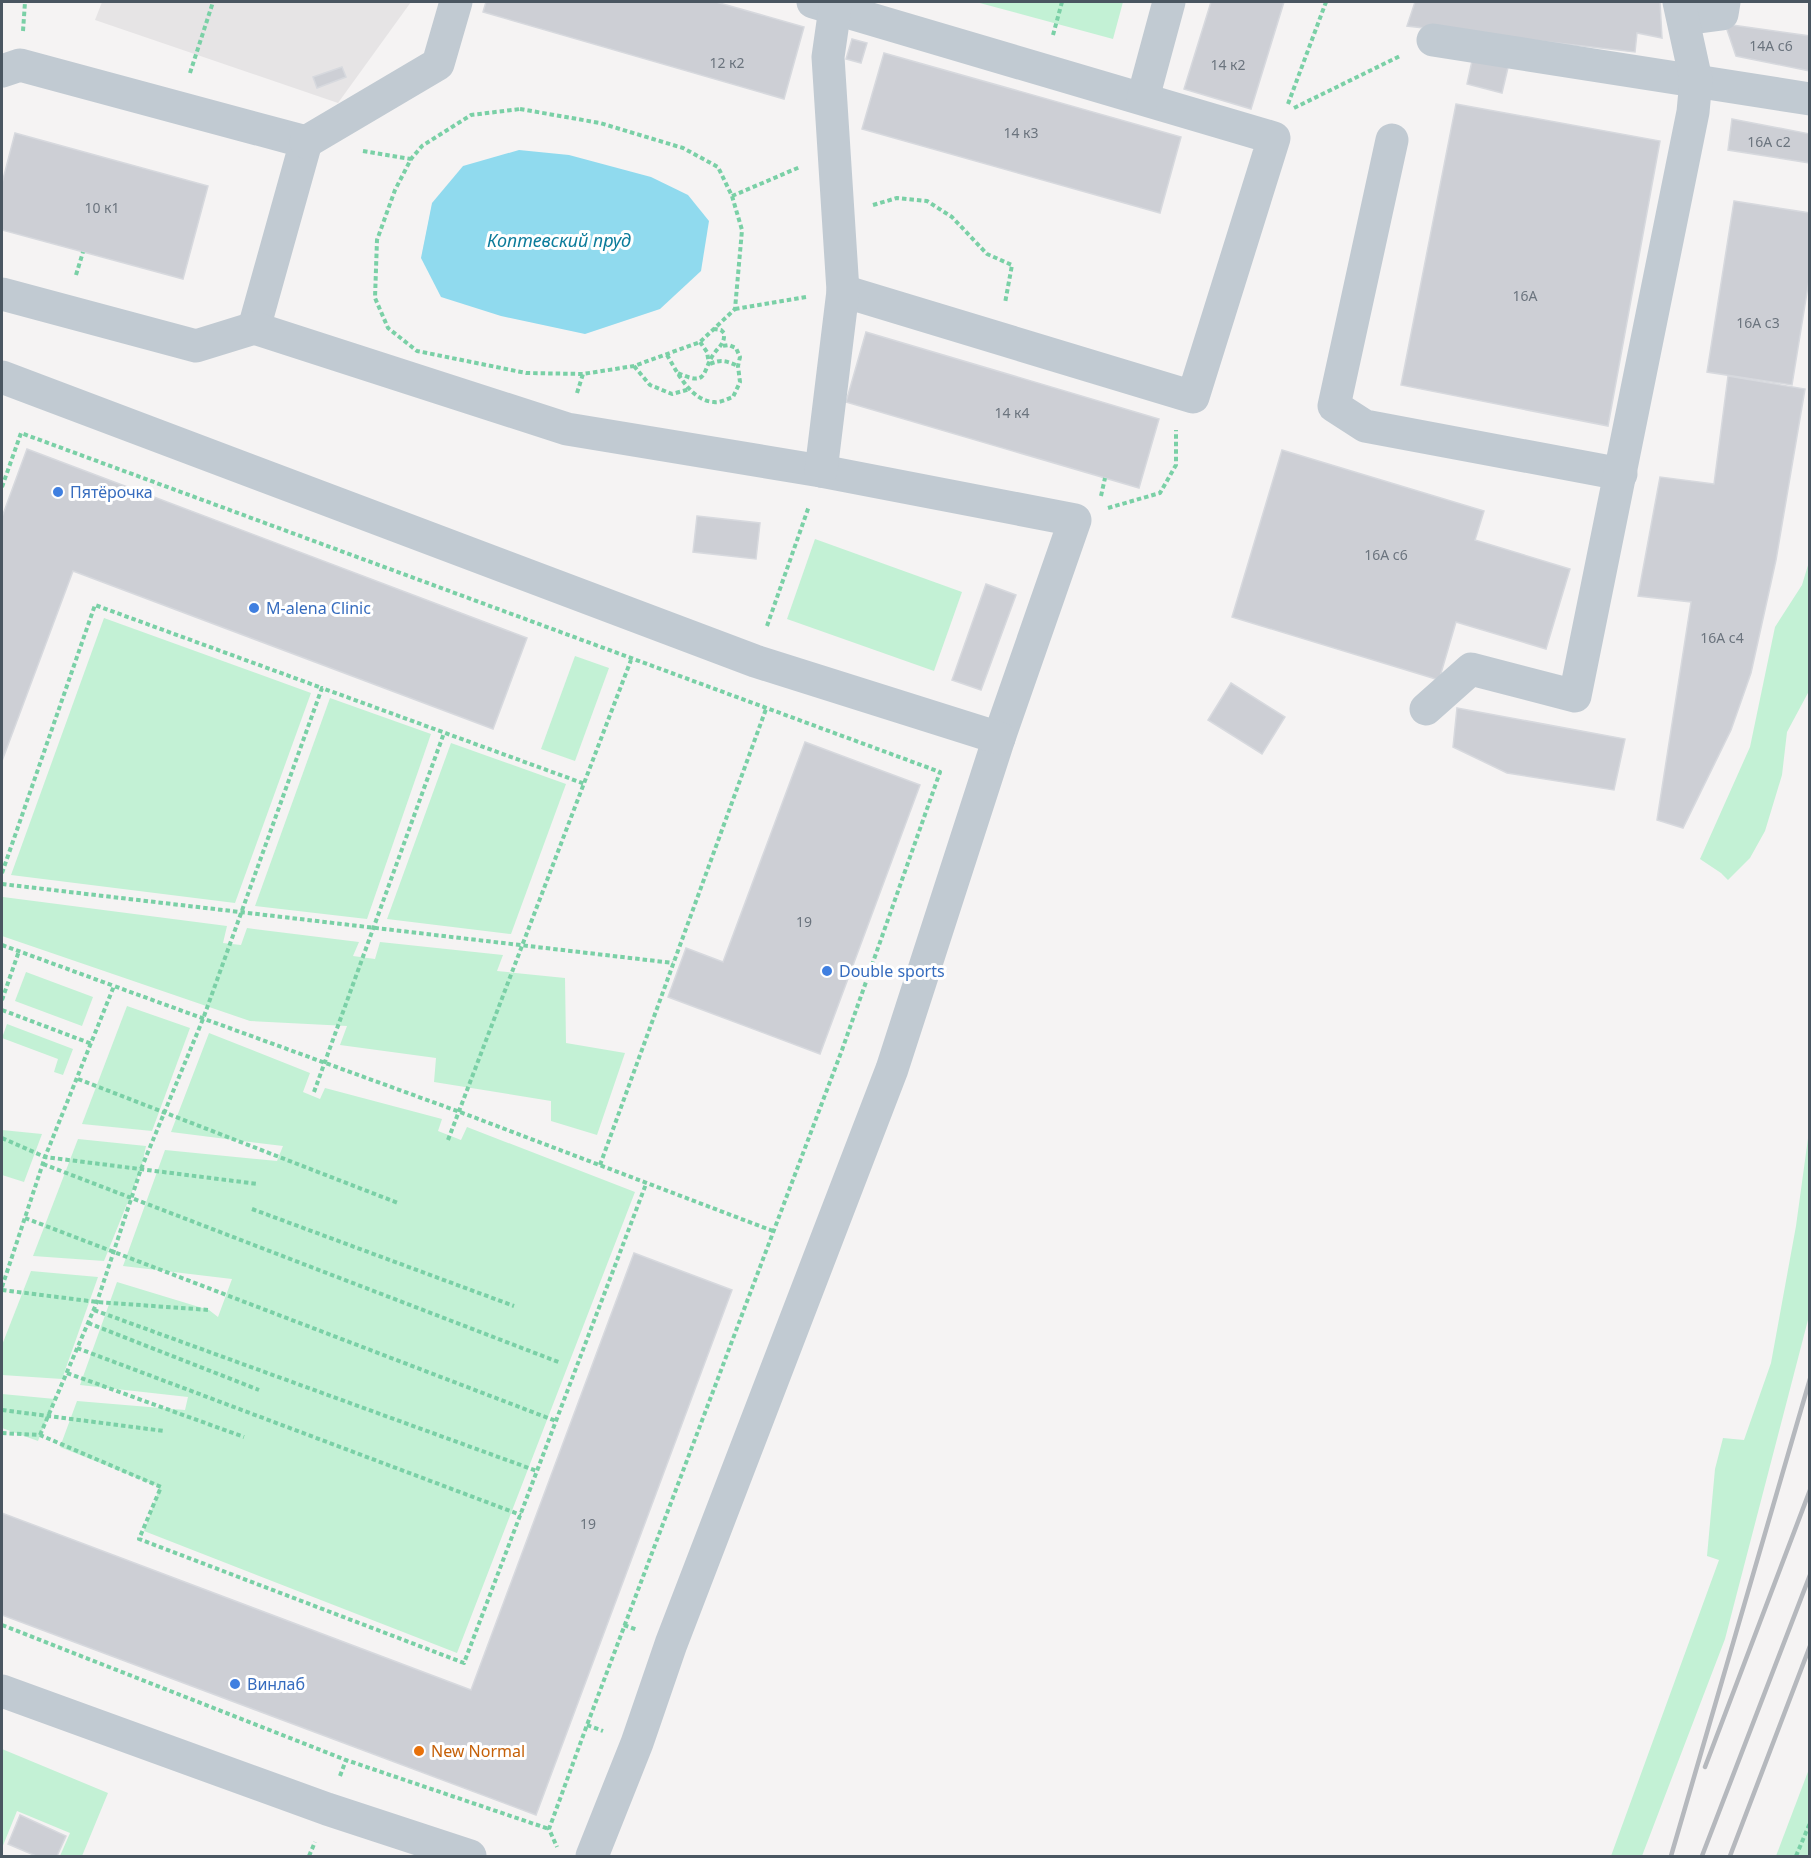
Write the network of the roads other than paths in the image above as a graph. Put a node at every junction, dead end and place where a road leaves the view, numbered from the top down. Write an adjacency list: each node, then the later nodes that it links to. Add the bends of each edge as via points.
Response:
1 (456, 2): 12 (lane, via 438,64)
2 (1169, 2): 9 (lane)
3 (1724, 2): 5 (lane, via 1722,14)
4 (824, 5): 9 (lane); 13 (lane)
5 (1681, 10): 8 (lane)
6 (1433, 40): 8 (lane)
7 (2, 71): 12 (lane, via 20,65)
8 (1696, 80): 10 (lane); 18 (lane, via 1693,112)
9 (1143, 98): 13 (lane, via 1274,138 1193,397)
10 (1809, 99)
11 (1392, 140): 18 (lane, via 1334,406 1365,426)
12 (306, 142): 15 (lane)
13 (843, 291): 17 (lane)
14 (2, 294): 15 (lane, via 196,346)
15 (254, 328): 17 (lane, via 567,429)
16 (2, 377): 20 (lane, via 754,661)
17 (821, 471): 20 (lane, via 1075,520)
18 (1621, 474): 19 (lane, via 1575,696 1471,669)
19 (1426, 709)
20 (999, 738): 23 (lane, via 892,1069)
21 (2, 1691): 22 (lane)
22 (470, 1857)
23 (592, 1857)

